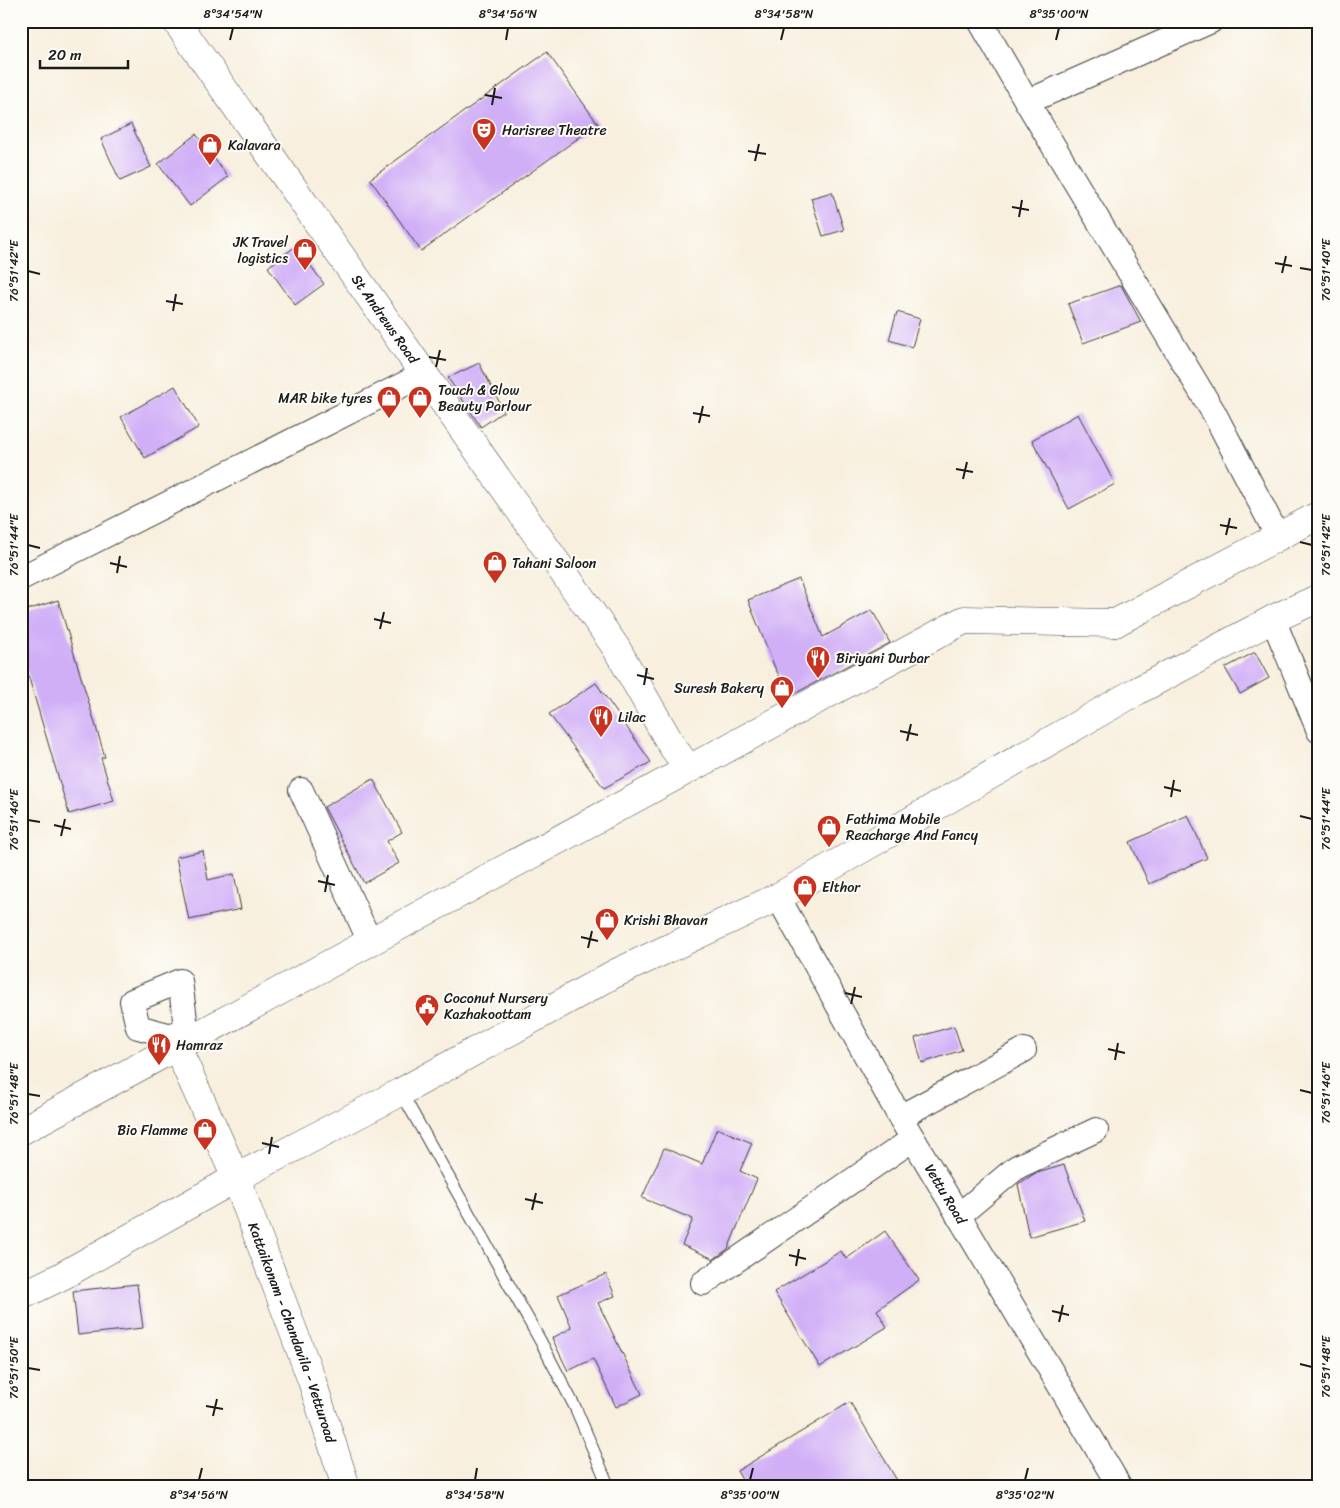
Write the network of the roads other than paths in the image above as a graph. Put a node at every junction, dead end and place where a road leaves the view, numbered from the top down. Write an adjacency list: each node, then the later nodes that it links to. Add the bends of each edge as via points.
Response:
1 (176, 21): 5 (main road, St Andrews Road)
2 (980, 21): 4 (street)
3 (1211, 21): 4 (street)
4 (1026, 102): 7 (street, via 1214,413)
5 (424, 374): 8 (street); 12 (main road, St Andrews Road, via 614,646 672,746)
6 (1319, 515): 7 (main road)
7 (1277, 535): 12 (main road, via 1115,623 964,620)
8 (21, 578)
9 (1319, 598): 10 (main road)
10 (1274, 619): 11 (street); 14 (main road, via 1137,691)
11 (1319, 731)
12 (689, 769): 15 (main road)
13 (301, 790): 15 (street)
14 (778, 897): 18 (main road, via 614,974); 19 (street, Vettu Road)
15 (370, 942): 16 (main road)
16 (175, 1042): 21 (main road); 23 (main road, Kattaikonam - Chandavila - Vetturoad)
17 (1024, 1050): 19 (street)
18 (401, 1092): 23 (main road); 28 (lane, via 541,1342 576,1409)
19 (900, 1117): 22 (street, Vettu Road)
20 (1096, 1130): 24 (street, via 1017,1167)
21 (21, 1131)
22 (913, 1139): 24 (street, Vettu Road); 25 (street)
23 (236, 1178): 26 (main road); 27 (main road, Kattaikonam - Chandavila - Vetturoad, via 312,1381)
24 (958, 1216): 29 (street, Vettu Road)
25 (703, 1283)
26 (21, 1296)
27 (346, 1487)
28 (609, 1487)
29 (1120, 1487)

